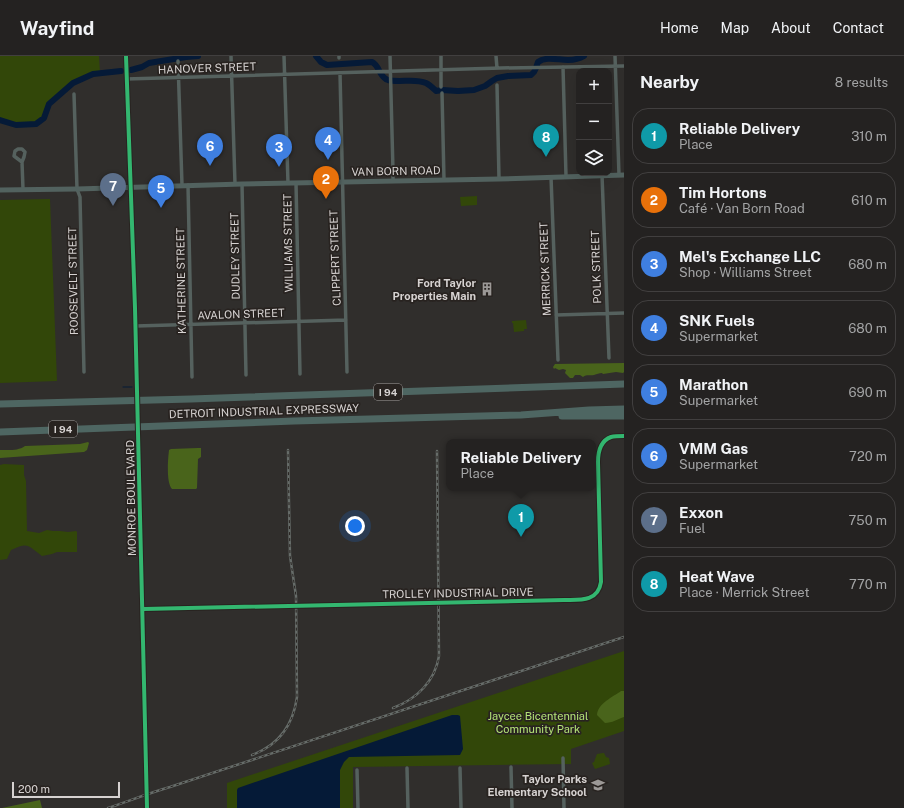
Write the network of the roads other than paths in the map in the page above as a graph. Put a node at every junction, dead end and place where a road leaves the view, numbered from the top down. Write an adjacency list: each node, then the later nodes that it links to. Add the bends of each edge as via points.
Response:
1 (126, 56): 18 (street, MONROE BOULEVARD)
2 (231, 56): 17 (street)
3 (284, 56): 16 (street, WILLIAMS STREET)
4 (390, 56): 14 (street)
5 (440, 56): 13 (street)
6 (496, 56): 12 (street)
7 (615, 56): 9 (street)
8 (178, 62): 19 (street, KATHERINE STREET)
9 (615, 66): 10 (street, HANOVER STREET); 11 (street, HANOVER STREET); 25 (street)
10 (624, 66)
11 (563, 67): 12 (street, HANOVER STREET); 26 (street)
12 (497, 68): 13 (street, HANOVER STREET)
13 (441, 70): 14 (street, HANOVER STREET); 21 (street)
14 (390, 72): 15 (street, HANOVER STREET); 32 (street)
15 (340, 73): 16 (street, HANOVER STREET); 33 (street, CLIPPERT STREET)
16 (284, 74): 17 (street, HANOVER STREET); 34 (street, WILLIAMS STREET)
17 (232, 76): 19 (street, HANOVER STREET); 36 (street)
18 (126, 77): 19 (street, HANOVER STREET); 39 (street, MONROE BOULEVARD)
19 (179, 78): 38 (street, KATHERINE STREET)
20 (497, 85): 30 (street)
21 (441, 87)
22 (442, 93): 31 (street)
23 (74, 94): 41 (street, ROOSEVELT STREET)
24 (22, 162): 40 (street)
25 (622, 175)
26 (566, 176): 27 (main road, VAN BORN ROAD); 29 (main road, VAN BORN ROAD)
27 (576, 176)
28 (602, 176): 44 (street, POLK STREET)
29 (551, 177): 30 (main road, VAN BORN ROAD); 45 (street, MERRICK STREET)
30 (499, 179): 31 (main road, VAN BORN ROAD)
31 (444, 180): 32 (main road, VAN BORN ROAD)
32 (393, 181): 33 (main road, VAN BORN ROAD)
33 (342, 182): 35 (main road, VAN BORN ROAD); 46 (street, CLIPPERT STREET)
34 (288, 183): 35 (main road, VAN BORN ROAD); 37 (main road, VAN BORN ROAD)
35 (296, 183): 47 (street, WILLIAMS STREET)
36 (235, 184): 37 (main road, VAN BORN ROAD); 38 (main road, VAN BORN ROAD)
37 (242, 184): 48 (street, DUDLEY STREET)
38 (185, 185): 39 (main road, VAN BORN ROAD); 49 (street, KATHERINE STREET)
39 (131, 187): 41 (main road, VAN BORN ROAD); 50 (street, MONROE BOULEVARD)
40 (23, 189): 41 (main road, VAN BORN ROAD); 42 (main road, VAN BORN ROAD)
41 (77, 189): 53 (street, ROOSEVELT STREET, via 80,197)
42 (0, 190)
43 (624, 313): 44 (street)
44 (607, 314): 45 (street); 51 (street, POLK STREET)
45 (556, 315): 52 (street, MERRICK STREET)
46 (346, 320): 47 (street, AVALON STREET); 54 (street, CLIPPERT STREET)
47 (299, 322): 48 (street, AVALON STREET); 55 (street, WILLIAMS STREET)
48 (245, 323): 49 (street, AVALON STREET); 56 (street, DUDLEY STREET)
49 (191, 324): 50 (street, AVALON STREET); 57 (street, KATHERINE STREET)
50 (136, 326): 65 (street, MONROE BOULEVARD)
51 (609, 358)
52 (558, 360)
53 (84, 372)
54 (348, 372)
55 (300, 374)
56 (246, 375)
57 (192, 377)
58 (624, 382): 59 (highway, DETROIT INDUSTRIAL EXPRESSWAY / I 94, via 596,385)
59 (0, 404)
60 (624, 409): 61 (highway, DETROIT INDUSTRIAL EXPRESSWAY / I 94)
61 (521, 415): 62 (highway); 63 (highway, DETROIT INDUSTRIAL EXPRESSWAY / I 94)
62 (624, 416)
63 (0, 432)
64 (624, 436): 65 (street, TROLLEY INDUSTRIAL DRIVE, via 606,439 599,452 601,582 595,595 588,598)
65 (143, 609): 71 (street, MONROE BOULEVARD)
66 (564, 758): 76 (street)
67 (407, 768): 73 (street)
68 (460, 768): 74 (street)
69 (511, 768): 75 (street)
70 (357, 770): 72 (street)
71 (147, 808)
72 (358, 808)
73 (408, 808)
74 (461, 808)
75 (512, 808)
76 (564, 808)

